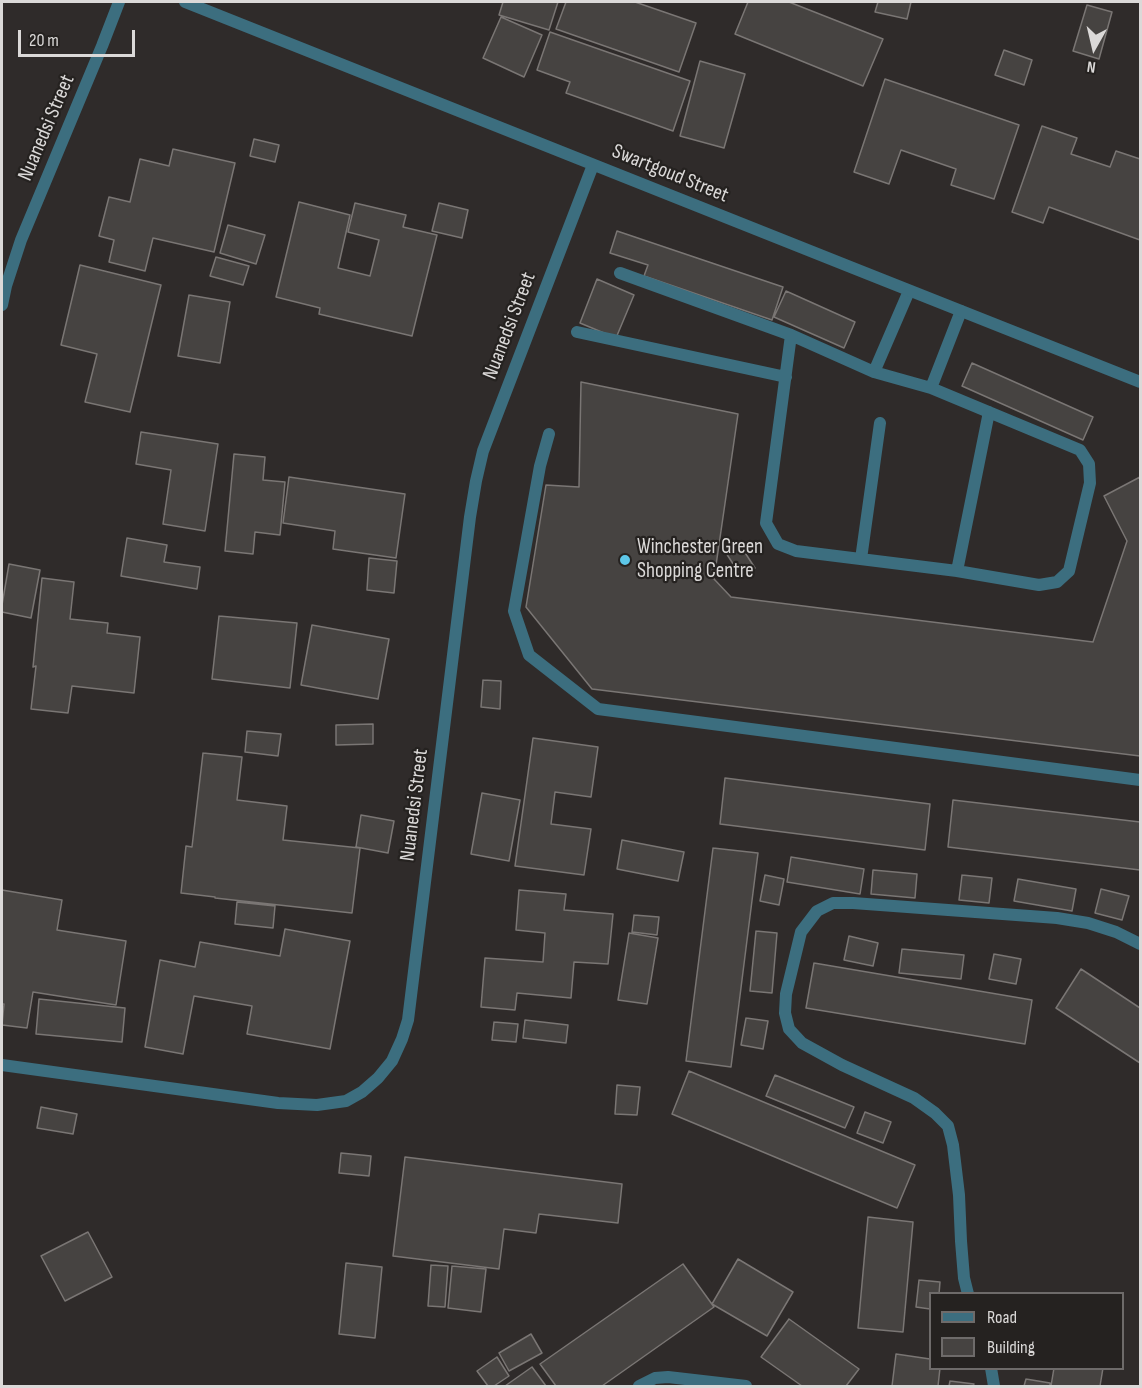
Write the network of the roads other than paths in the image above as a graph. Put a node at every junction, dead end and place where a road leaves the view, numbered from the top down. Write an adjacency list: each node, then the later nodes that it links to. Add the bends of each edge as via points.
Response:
1 (119, 2): 6 (street, Nuanedsi Street, via 21,240)
2 (185, 2): 3 (street, Swartgoud Street)
3 (592, 165): 5 (street, Swartgoud Street); 21 (street, Nuanedsi Street, via 483,451 476,481 408,1020 392,1061 362,1092 346,1101 317,1105)
4 (620, 273): 9 (street)
5 (909, 291): 7 (street, Swartgoud Street); 10 (street)
6 (2, 305)
7 (961, 311): 12 (street, Swartgoud Street); 13 (street)
8 (577, 332): 11 (street)
9 (791, 336): 10 (street); 11 (street)
10 (874, 372): 13 (street)
11 (786, 377): 17 (street, via 766,524 778,544 796,551)
12 (1140, 382)
13 (931, 388): 14 (street)
14 (989, 412): 18 (street); 18 (street, via 1080,450 1089,464 1090,483 1069,571 1057,582 1039,585)
15 (880, 423): 17 (street)
16 (549, 434): 19 (street, via 514,611 529,655 598,709)
17 (861, 559): 18 (street)
18 (957, 571)
19 (1140, 780)
20 (1140, 944): 22 (street, via 1088,923 1057,918 853,903 833,903 817,911 801,932 786,994 789,1029 802,1043 914,1098 948,1126 954,1146)
21 (2, 1065)
22 (968, 1292)
23 (991, 1370): 26 (street)
24 (639, 1386): 25 (street, via 668,1377)
25 (746, 1386)
26 (994, 1386)

